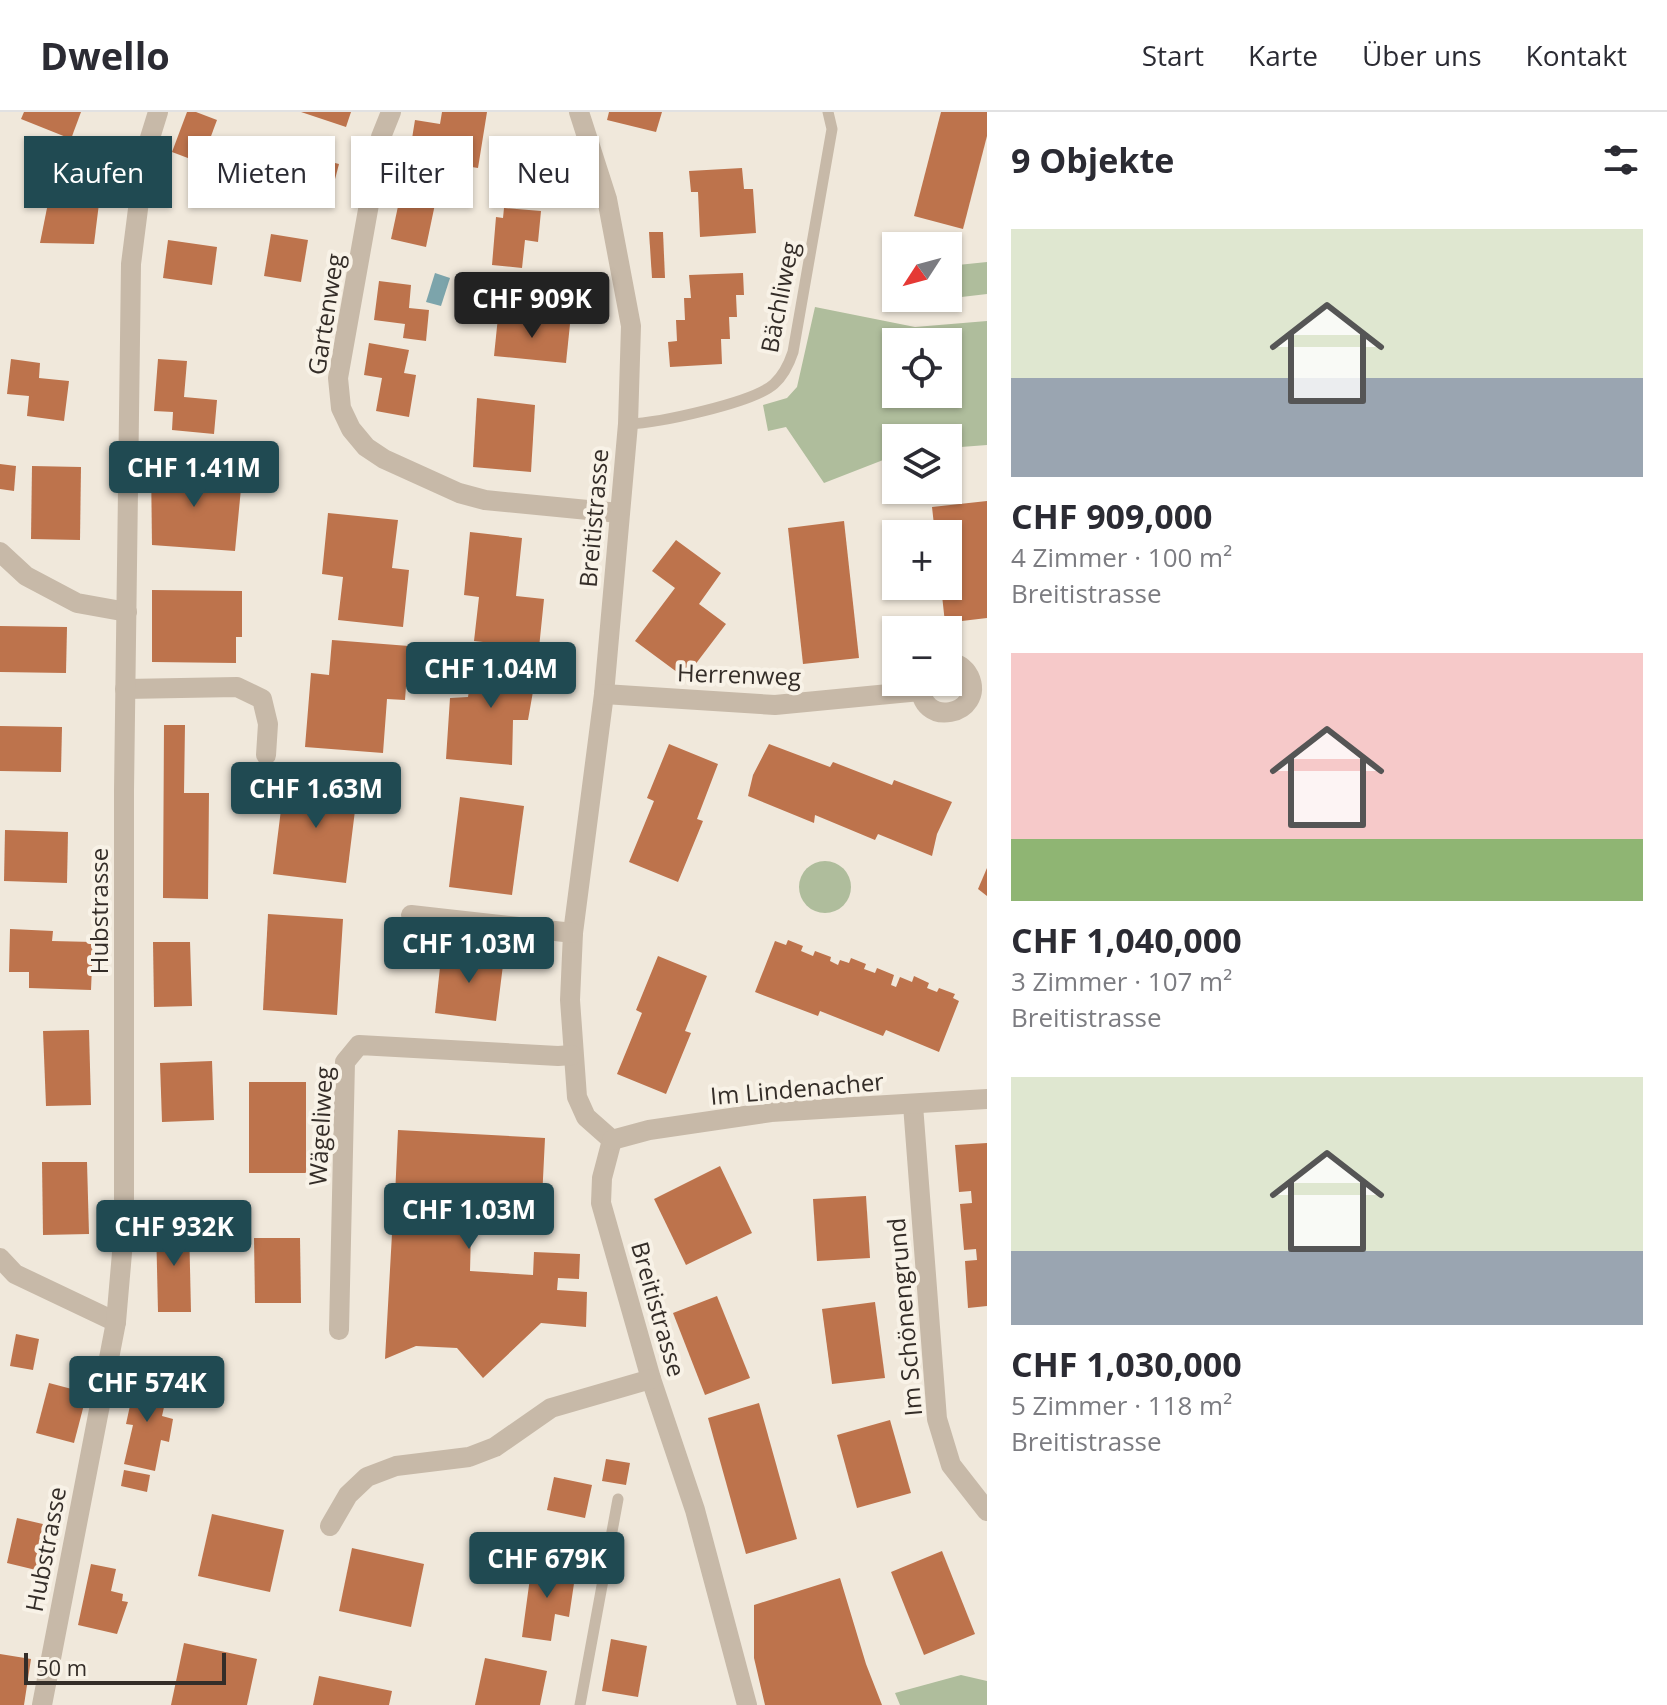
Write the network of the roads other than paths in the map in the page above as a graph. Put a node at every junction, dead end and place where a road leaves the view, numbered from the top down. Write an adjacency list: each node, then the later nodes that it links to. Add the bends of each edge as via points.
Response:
1 (158, 112): 8 (street, Hubstrasse, via 145,154 131,264)
2 (391, 112): 6 (street, Gartenweg, via 381,137 338,378 341,408 351,429 384,459 459,493)
3 (579, 112): 5 (street, Breitistrasse, via 607,199 631,326)
4 (828, 112): 5 (lane, Bächliweg, via 832,129 787,368 774,385 752,397)
5 (628, 424): 6 (street, Breitistrasse)
6 (619, 513): 12 (street, Breitistrasse)
7 (0, 552): 8 (street, via 26,576 77,603)
8 (127, 612): 10 (street, Hubstrasse)
9 (962, 667): 13 (street, Herrenweg, via 972,685 968,702 954,713 929,707)
10 (125, 689): 14 (street, via 237,687 250,693 262,699 268,724); 22 (street, Hubstrasse, via 124,1230)
11 (882, 692): 12 (street, Herrenweg, via 775,705)
12 (604, 694): 16 (street, Breitistrasse)
13 (924, 696)
14 (266, 755)
15 (411, 915): 16 (street)
16 (573, 933): 17 (street, Breitistrasse)
17 (572, 1055): 20 (street, Breitistrasse, via 577,1097 586,1117); 23 (street, Wägeliweg, via 359,1045 345,1062)
18 (987, 1099): 19 (street, Im Lindenacher)
19 (913, 1105): 20 (street, Im Lindenacher, via 771,1112); 26 (street, Im Schönengrund, via 937,1419 951,1465)
20 (612, 1140): 24 (street, Breitistrasse, via 601,1203)
21 (0, 1258): 22 (street, via 15,1274)
22 (116, 1322): 28 (street, Hubstrasse)
23 (339, 1330)
24 (651, 1379): 27 (street, via 551,1408 495,1447 469,1457 396,1466 367,1477 348,1495); 30 (street, Breitistrasse, via 695,1510)
25 (618, 1499): 29 (lane)
26 (987, 1511)
27 (330, 1526)
28 (42, 1705)
29 (580, 1705)
30 (747, 1705)

